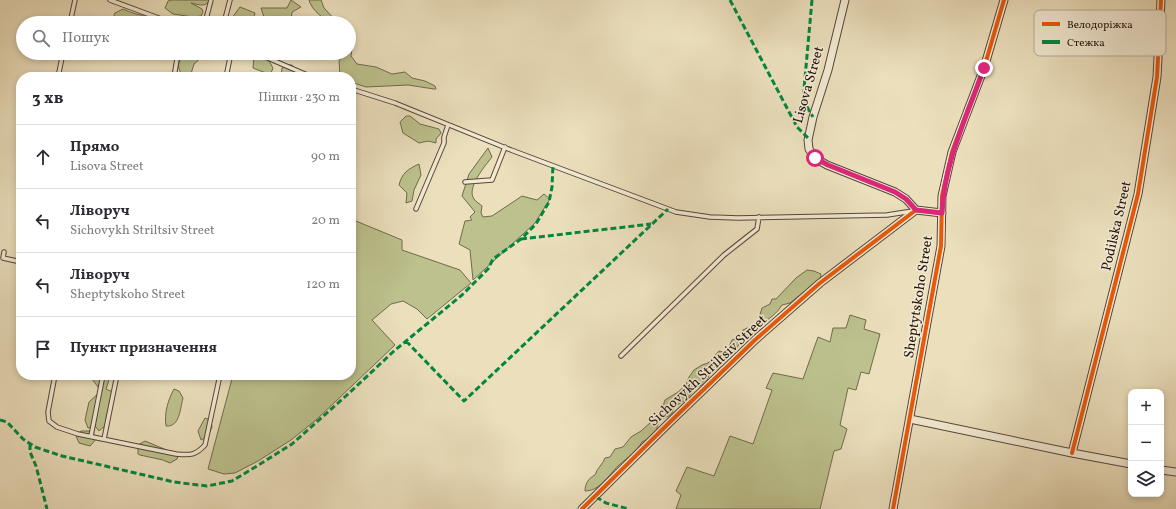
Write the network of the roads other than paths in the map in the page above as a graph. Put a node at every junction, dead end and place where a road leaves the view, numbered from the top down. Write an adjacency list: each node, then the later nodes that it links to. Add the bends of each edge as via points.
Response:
1 (75, 0): 9 (lane)
2 (110, 0): 10 (lane)
3 (211, 0): 11 (lane)
4 (230, 0): 12 (lane)
5 (845, 0): 27 (street, Lisova Street, via 828,70 812,117 809,148 815,158 895,192)
6 (1004, 0): 28 (street, Sheptytskoho Street, via 984,68 952,152 942,196)
7 (1161, 0): 8 (street, Podilska Street)
8 (1160, 10)
9 (71, 16)
10 (153, 16)
11 (207, 16)
12 (226, 16)
13 (1158, 56): 40 (street, Podilska Street, via 1138,194)
14 (62, 60): 18 (lane)
15 (177, 60): 19 (lane)
16 (230, 60): 20 (lane)
17 (272, 60): 21 (lane)
18 (59, 72)
19 (175, 72)
20 (227, 72)
21 (298, 72)
22 (356, 91): 23 (lane, via 395,103)
23 (448, 125): 24 (lane); 26 (lane, via 444,143)
24 (505, 147): 25 (lane, via 492,180); 29 (lane, via 676,212 710,217)
25 (465, 182)
26 (416, 210)
27 (916, 210): 28 (street); 29 (lane, via 887,215); 44 (street, Sichovykh Striltsiv Street, via 820,282 755,340)
28 (942, 213): 37 (street, Sheptytskoho Street, via 941,246)
29 (760, 217): 32 (lane, via 757,229 724,255)
30 (4, 252): 31 (lane, via 3,258)
31 (16, 261)
32 (621, 356)
33 (54, 380): 38 (lane, via 48,412 50,421 57,427)
34 (102, 380): 38 (lane)
35 (116, 380): 39 (lane)
36 (219, 380): 39 (lane, via 205,445 198,452 190,455 176,454)
37 (910, 418): 40 (street); 45 (street, Sheptytskoho Street)
38 (91, 436): 39 (lane)
39 (104, 439)
40 (1072, 454): 41 (street)
41 (1128, 463)
42 (1164, 470): 43 (street)
43 (1176, 472)
44 (582, 509)
45 (893, 509)

